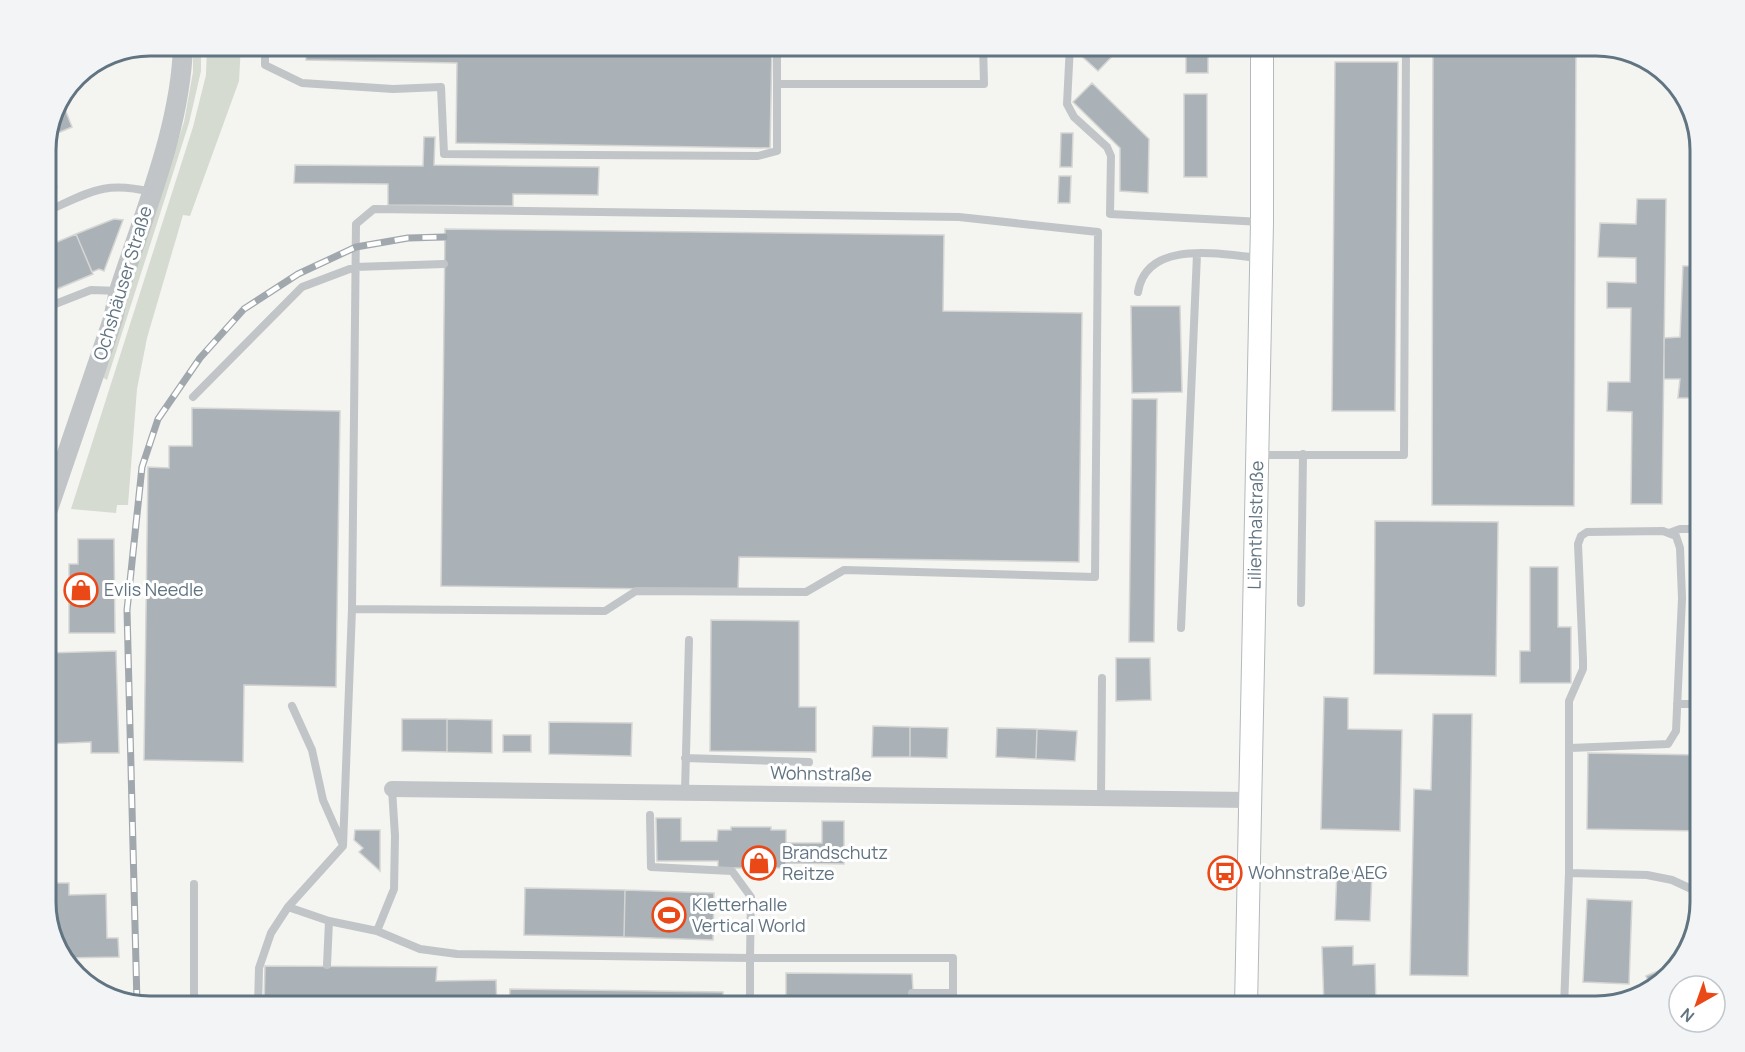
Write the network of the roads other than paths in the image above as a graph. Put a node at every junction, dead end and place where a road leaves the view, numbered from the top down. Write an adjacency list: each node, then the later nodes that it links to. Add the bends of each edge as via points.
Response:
1 (183, 56): 9 (street, Ochshäuser Straße, via 173,121)
2 (264, 56): 8 (lane, via 264,65 302,83 393,89 441,87 444,154 758,156 777,151)
3 (777, 56): 8 (lane)
4 (983, 56): 8 (lane, via 984,84)
5 (1069, 56): 11 (lane, via 1067,104 1074,117 1107,147 1111,156 1110,214)
6 (1262, 56): 11 (main road, Lilienthalstraße)
7 (1406, 56): 20 (lane, via 1404,455)
8 (777, 84)
9 (152, 192): 10 (lane, via 130,186 103,187); 16 (street, Ochshäuser Straße)
10 (56, 207)
11 (1262, 222): 13 (main road, Lilienthalstraße)
12 (1197, 254): 13 (lane); 17 (lane, via 1156,261 1143,275); 27 (lane)
13 (1261, 258): 21 (main road, Lilienthalstraße)
14 (444, 264): 15 (lane)
15 (356, 267): 19 (lane, via 302,287); 26 (lane); 26 (lane, via 356,224 374,209 958,217 1098,232 1095,577 844,570 807,592 636,591 605,611)
16 (119, 291): 18 (lane, via 91,290); 22 (street, Ochshäuser Straße)
17 (1138, 292)
18 (56, 304)
19 (193, 397)
20 (1303, 454): 21 (lane); 25 (lane)
21 (1256, 455): 39 (main road, Lilienthalstraße)
22 (56, 481)
23 (1690, 529): 24 (lane)
24 (1669, 533): 30 (lane, via 1676,536 1680,548); 33 (lane, via 1587,532 1581,536 1578,556 1583,669 1569,701)
25 (1301, 603)
26 (352, 609): 41 (lane)
27 (1181, 628)
28 (689, 640): 34 (lane)
29 (1102, 678): 38 (lane)
30 (1677, 704): 31 (lane); 33 (lane, via 1677,731 1668,744)
31 (1690, 704)
32 (292, 706): 41 (lane, via 312,750 323,800)
33 (1570, 748): 42 (lane)
34 (685, 758): 35 (lane); 37 (lane)
35 (809, 762)
36 (392, 789): 37 (street, Wohnstraße); 47 (lane, via 394,889)
37 (685, 791): 38 (street, Wohnstraße)
38 (1101, 798): 39 (street, Wohnstraße)
39 (1249, 800): 55 (main road, Lilienthalstraße)
40 (650, 815): 48 (lane, via 651,867 732,871 751,897)
41 (343, 846): 45 (lane)
42 (1569, 873): 44 (lane, via 1647,875); 56 (lane)
43 (194, 884): 52 (lane)
44 (1690, 887)
45 (288, 907): 46 (lane); 53 (lane, via 271,933 259,968)
46 (329, 921): 47 (lane); 49 (lane)
47 (377, 931): 48 (lane, via 420,949 457,954)
48 (750, 958): 51 (lane, via 953,958); 54 (lane)
49 (327, 965)
50 (912, 993): 51 (lane)
51 (953, 993)
52 (194, 996)
53 (258, 996)
54 (750, 996)
55 (1246, 996)
56 (1564, 996)

